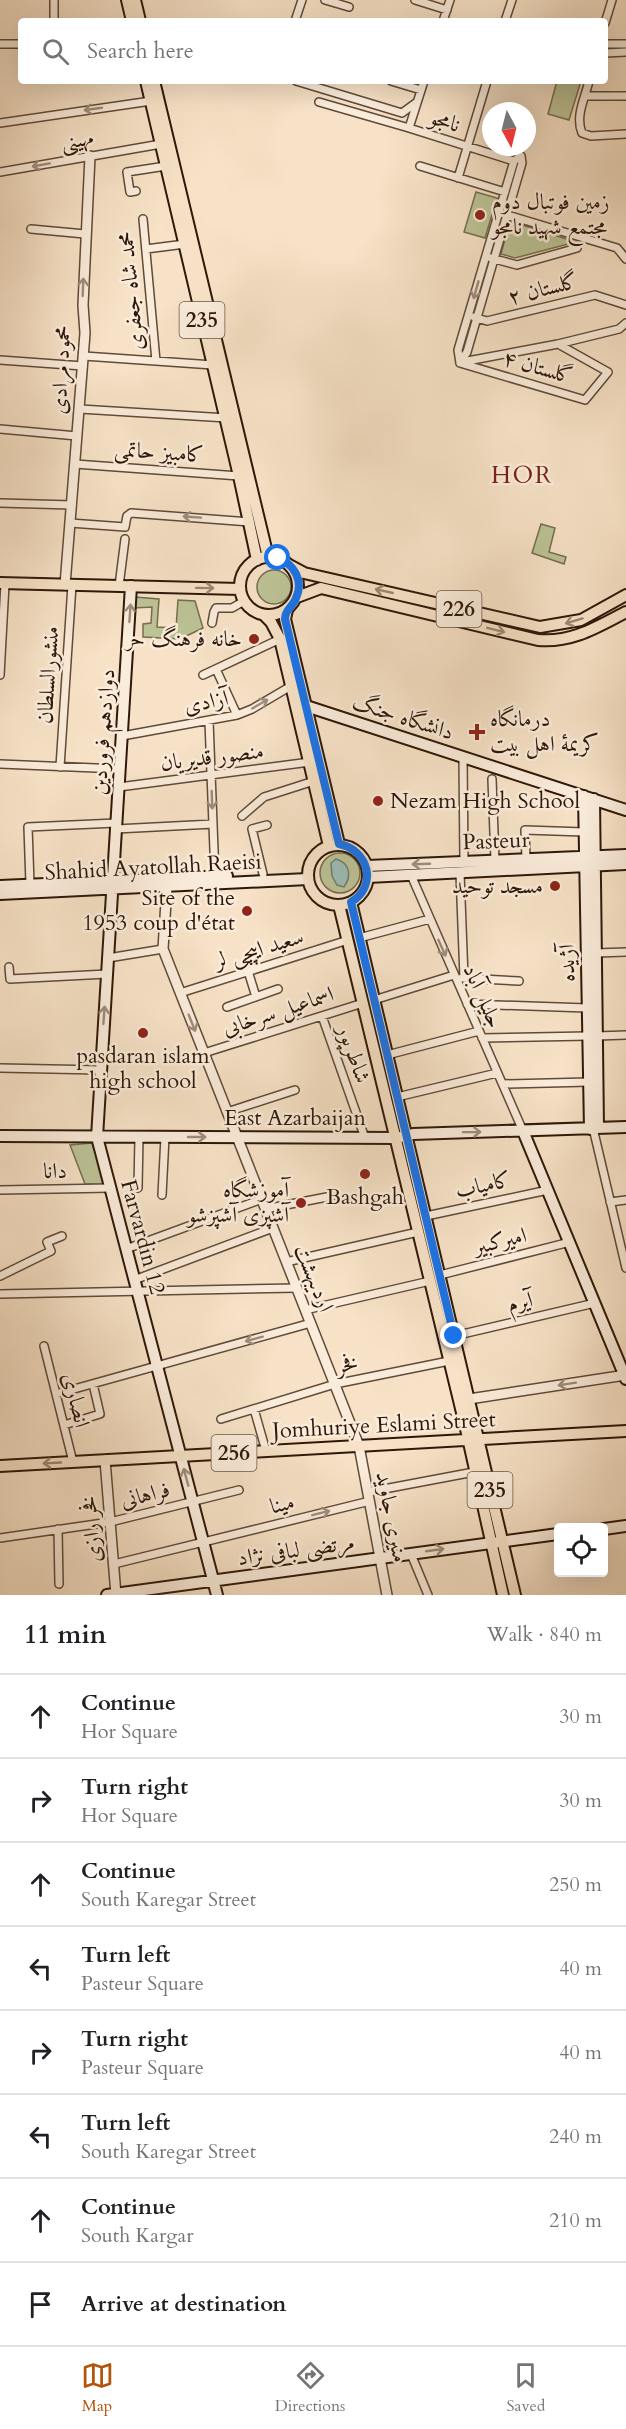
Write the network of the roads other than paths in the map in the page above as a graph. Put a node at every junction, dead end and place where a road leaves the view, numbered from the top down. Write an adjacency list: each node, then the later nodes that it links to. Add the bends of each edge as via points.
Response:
1 (54, 0): 12 (street)
2 (127, 0): 13 (main road)
3 (135, 0): 14 (main road)
4 (302, 0): 15 (street)
5 (325, 0): 10 (street)
6 (415, 0): 11 (street)
7 (450, 0): 11 (street)
8 (512, 0): 17 (street)
9 (612, 0): 18 (street)
10 (349, 7)
11 (447, 10): 16 (street)
12 (54, 18)
13 (131, 18)
14 (139, 18)
15 (296, 18)
16 (444, 18)
17 (506, 18)
18 (607, 18)
19 (0, 44): 20 (street)
20 (18, 44)
21 (608, 44): 22 (street)
22 (626, 44)
23 (608, 52): 24 (street)
24 (626, 52)
25 (147, 84): 35 (main road, 235)
26 (155, 84): 73 (main road, 235)
27 (306, 84): 37 (street, via 402,113)
28 (401, 84): 32 (street)
29 (423, 84): 32 (street, نامجو)
30 (486, 84): 42 (street)
31 (588, 84): 33 (street)
32 (421, 90): 37 (street, نامجو)
33 (585, 96): 34 (street); 40 (street, via 578,124 582,133)
34 (626, 96)
35 (151, 101): 38 (street, one-way to 38); 41 (main road, 235)
36 (319, 102): 39 (street)
37 (417, 102): 39 (street, نامجو)
38 (0, 123)
39 (409, 128): 42 (street, نامجو)
40 (626, 134)
41 (161, 144): 43 (street, مهینی); 45 (main road, 235)
42 (467, 146): 44 (street, نامجو); 48 (street)
43 (90, 156): 47 (street, مهینی, one-way to 47); 54 (street, محمود مرادی)
44 (514, 161): 50 (street); 51 (street, via 521,156 522,164)
45 (166, 166): 49 (street, via 127,172 130,192); 55 (main road, 235)
46 (420, 166): 48 (street)
47 (0, 172)
48 (458, 178): 50 (street)
49 (136, 191)
50 (505, 192): 51 (street)
51 (503, 214): 58 (street); 59 (street); 60 (street, via 617,248)
52 (143, 219): 57 (street, محمد شاه جعفری)
53 (31, 229): 54 (street)
54 (85, 234): 66 (street, محمود مرادی, one-way to 54)
55 (185, 244): 57 (street); 70 (main road, 235)
56 (577, 248): 59 (street, via 517,265)
57 (146, 249): 68 (street, محمد شاه جعفری)
58 (486, 257): 59 (street); 62 (street, one-way to 62)
59 (494, 259): 63 (street)
60 (626, 259)
61 (626, 305): 63 (street, گلستان ۲, via 595,295 487,321)
62 (468, 315): 63 (street, گلستان ۲); 69 (street, via 458,350)
63 (477, 318): 69 (street)
64 (626, 323): 65 (street, via 619,329)
65 (558, 344): 69 (street); 69 (street, گلستان ۴, via 608,372 585,400)
66 (84, 356): 68 (street); 71 (street, محمود مرادی)
67 (0, 360): 71 (street)
68 (156, 361): 70 (street)
69 (460, 363)
70 (213, 365): 73 (main road, 235)
71 (83, 366): 72 (street, محمود مرادی)
72 (80, 409): 73 (street); 75 (street, محمود مرادی)
73 (230, 417): 77 (main road, 235); 83 (main road, 235)
74 (0, 429): 75 (street)
75 (77, 436): 76 (street, محمود مرادی)
76 (75, 464): 77 (street, کامبیز حاتمی); 79 (street, محمود مرادی)
77 (239, 476): 80 (main road, 235)
78 (0, 503): 79 (street)
79 (72, 505): 81 (street, محمود مرادی)
80 (250, 522): 81 (street, one-way to 81, via 131,513 125,527); 84 (main road, 235)
81 (70, 523): 87 (street, محمود مرادی)
82 (124, 539): 88 (street)
83 (268, 557): 84 (main road); 85 (main road)
84 (257, 560): 90 (main road, via 244,571)
85 (289, 565): 91 (main road, 226, one-way to 85, via 581,620 540,627 304,573); 92 (main road, via 297,577)
86 (3, 584): 87 (main road); 100 (street)
87 (69, 585): 88 (main road); 110 (street, منشورالسلطان)
88 (118, 586): 89 (main road)
89 (131, 586): 90 (main road, one-way to 90); 106 (main road, دوازدهم فروردین, one-way to 89)
90 (240, 589): 93 (main road)
91 (626, 595)
92 (297, 597): 94 (main road); 95 (main road, 226, one-way to 95, via 321,588 550,641 586,634)
93 (244, 601): 96 (main road, via 252,611); 97 (street, via 232,608 216,608)
94 (287, 610): 96 (main road); 103 (main road, via 285,619)
95 (626, 612)
96 (264, 615): 98 (main road)
97 (212, 623)
98 (280, 639): 99 (street); 102 (main road)
99 (216, 669): 101 (street); 104 (street)
100 (0, 675)
101 (203, 675)
102 (291, 686): 104 (street, آزادی, one-way to 102); 108 (main road)
103 (306, 706): 107 (main road, دانشگاه جنگ); 123 (main road)
104 (237, 715): 105 (street, آزادی)
105 (209, 721): 106 (street, آزادی); 112 (street)
106 (122, 736): 111 (main road, دوازدهم فروردین)
107 (463, 757): 116 (main road, دانشگاه جنگ); 131 (street, via 467,820)
108 (310, 762): 112 (street, منصور قدیریان); 114 (main road)
109 (0, 764): 110 (street)
110 (60, 766): 111 (street)
111 (120, 769): 115 (main road, دوازدهم فروردین)
112 (211, 775): 115 (street, منصور قدیریان); 119 (street, one-way to 119)
113 (492, 779): 126 (street)
114 (314, 781): 118 (street, via 264,797); 123 (main road)
115 (119, 787): 121 (main road, دوازدهم فروردین)
116 (589, 798): 117 (main road, دانشگاه جنگ); 122 (main road, آژیده); 127 (main road, آژیده)
117 (626, 810)
118 (242, 816)
119 (213, 824): 121 (street); 135 (street)
120 (267, 825): 133 (street, via 252,829)
121 (116, 826): 138 (street, via 28,827); 140 (main road, دوازدهم فروردین)
122 (584, 832): 125 (street, via 525,830); 127 (main road, آژیده)
123 (334, 845): 132 (main road, via 358,853); 136 (main road, via 315,856)
124 (626, 855): 127 (main road, Pasteur)
125 (526, 859): 126 (main road, Pasteur); 128 (main road, Pasteur)
126 (495, 861): 130 (main road, Pasteur)
127 (590, 861): 128 (main road, Pasteur); 129 (main road, Pasteur); 148 (main road, آژیده); 161 (main road, آژیده)
128 (571, 862): 130 (main road, Pasteur)
129 (626, 864)
130 (483, 866): 131 (main road, Pasteur)
131 (462, 867): 132 (main road, Pasteur, one-way to 132); 134 (main road, Pasteur); 153 (street)
132 (367, 872): 134 (main road, Pasteur); 142 (main road, via 364,889)
133 (263, 874): 135 (main road, Shahid Ayatollah Raeisi); 136 (main road, Shahid Ayatollah Raeisi)
134 (411, 875): 144 (street, جلیل آباد)
135 (215, 876): 137 (main road, Shahid Ayatollah Raeisi)
136 (308, 876): 137 (main road, Shahid Ayatollah Raeisi); 143 (main road, via 311,888 321,899)
137 (167, 882): 140 (main road, Shahid Ayatollah Raeisi); 146 (street, اردیبهشت)
138 (30, 884): 139 (main road, Shahid Ayatollah Raeisi); 140 (main road, Shahid Ayatollah Raeisi)
139 (0, 885)
140 (113, 885): 141 (main road, Shahid Ayatollah Raeisi); 149 (main road, Farvardin 12)
141 (0, 894)
142 (351, 902): 143 (main road); 145 (main road, 235)
143 (339, 905): 145 (main road, 235)
144 (430, 919): 145 (street, سعید ایپچی لر); 153 (street, جلیل آباد, one-way to 153)
145 (353, 939): 151 (street, سعید ایپچی لر); 158 (main road, 235)
146 (162, 949): 149 (street); 156 (street, اردیبهشت)
147 (626, 952): 148 (street)
148 (596, 953): 165 (main road, آژیده)
149 (108, 958): 152 (main road, Farvardin 12)
150 (9, 967): 152 (street, via 10,979)
151 (248, 971): 156 (street, سعید ایپچی لر); 157 (street)
152 (107, 974): 169 (main road, Farvardin 12, one-way to 152)
153 (458, 977): 154 (street); 158 (street, اسماعیل سرخابی); 159 (street, جلیل آباد)
154 (519, 981)
155 (278, 989): 157 (street)
156 (180, 993): 166 (street, اردیبهشت, one-way to 166)
157 (256, 997): 160 (street)
158 (368, 1001): 162 (street, اسماعیل سرخابی); 167 (main road, 235); 184 (main road, 235)
159 (467, 1004): 161 (street); 163 (street, جلیل آباد)
160 (227, 1007)
161 (587, 1008): 165 (main road, آژیده)
162 (322, 1016): 166 (street, اسماعیل سرخابی); 185 (street, شاطرپور)
163 (481, 1035): 165 (street); 167 (street); 170 (street, جلیل آباد)
164 (626, 1035): 165 (street)
165 (592, 1036): 171 (main road, آژیده); 177 (main road, آژیده)
166 (204, 1053): 175 (street, اردیبهشت)
167 (387, 1055): 174 (main road, 235)
168 (0, 1068): 169 (street)
169 (101, 1070): 180 (main road, Farvardin 12)
170 (497, 1072): 172 (street, جلیل آباد); 174 (street)
171 (589, 1082): 172 (street); 177 (main road, آژیده)
172 (503, 1084): 178 (street, جلیل آباد)
173 (295, 1090): 175 (street)
174 (397, 1096): 184 (main road, 235)
175 (227, 1112): 183 (street, اردیبهشت)
176 (626, 1127): 177 (main road, East Azarbaijan)
177 (593, 1128): 178 (main road, East Azarbaijan); 194 (street)
178 (523, 1131): 184 (main road, East Azarbaijan, one-way to 178); 189 (main road)
179 (0, 1136): 180 (main road, East Azarbaijan)
180 (97, 1137): 181 (main road, East Azarbaijan); 186 (main road, Farvardin 12)
181 (139, 1137): 182 (main road, East Azarbaijan); 187 (street)
182 (165, 1137): 183 (main road, East Azarbaijan, one-way to 183); 190 (street)
183 (237, 1137): 185 (main road, East Azarbaijan); 192 (street, اردیبهشت)
184 (401, 1137): 185 (main road, East Azarbaijan); 196 (main road, 235); 198 (main road, 235)
185 (364, 1138)
186 (110, 1188): 188 (street, دانا); 201 (main road, Farvardin 12)
187 (138, 1188)
188 (0, 1190)
189 (548, 1190): 196 (street, کامیاب); 200 (main road)
190 (162, 1195)
191 (332, 1196): 195 (street)
192 (262, 1199): 195 (street, اردیبهشت); 201 (street)
193 (626, 1200): 194 (street)
194 (610, 1202): 202 (street)
195 (265, 1209): 197 (street, اردیبهشت)
196 (426, 1216): 206 (main road, 235)
197 (273, 1227): 203 (street, اردیبهشت); 207 (street)
198 (418, 1232): 203 (street); 206 (main road, 235)
199 (62, 1236): 205 (street, via 47,1242 51,1251)
200 (570, 1242): 206 (street, امیرکبیر); 210 (main road)
201 (126, 1249): 207 (main road, Farvardin 12)
202 (625, 1258): 204 (street)
203 (286, 1262): 208 (street, اردیبهشت)
204 (626, 1268)
205 (0, 1276)
206 (435, 1278): 211 (street, امیرکبیر); 213 (main road, 235); 215 (main road, 235)
207 (136, 1286): 208 (street); 209 (street); 216 (main road, Farvardin 12)
208 (297, 1288): 211 (street, اردیبهشت)
209 (0, 1294)
210 (595, 1303): 213 (street, آیرم); 217 (main road)
211 (305, 1310): 212 (street, اردیبهشت)
212 (311, 1323): 216 (street, one-way to 216); 219 (street, اردیبهشت)
213 (454, 1336): 221 (main road, 235)
214 (44, 1346): 220 (street, انصاری)
215 (449, 1360): 219 (street, فخر); 226 (main road, 235)
216 (157, 1366): 218 (street); 229 (main road, Farvardin 12)
217 (625, 1376): 221 (street, one-way to 221)
218 (93, 1384): 220 (street); 224 (street, via 100,1414)
219 (335, 1384): 222 (street, فخر); 227 (street, اردیبهشت)
220 (56, 1394): 224 (street, انصاری)
221 (469, 1399): 226 (main road, 235)
222 (254, 1409): 223 (street, فخر); 228 (street)
223 (221, 1419)
224 (64, 1425): 231 (street, انصاری)
225 (626, 1431): 226 (main road, Jomhuriye Eslami Street / 256)
226 (473, 1439): 227 (main road, Jomhuriye Eslami Street / 256); 233 (main road); 243 (main road, 235)
227 (359, 1446): 228 (main road, Jomhuriye Eslami Street / 256); 235 (street, منیری جاوید)
228 (266, 1451): 229 (main road, Jomhuriye Eslami Street / 256)
229 (180, 1456): 230 (main road, Jomhuriye Eslami Street / 256); 236 (main road, Farvardin 12, one-way to 229)
230 (105, 1460): 231 (main road, Jomhuriye Eslami Street / 256); 237 (street, فخر رازی)
231 (73, 1462): 232 (main road, Jomhuriye Eslami Street / 256, one-way to 232)
232 (0, 1466)
233 (474, 1472): 235 (street, مینا); 245 (main road)
234 (239, 1490): 236 (street, فراهانی)
235 (369, 1497): 244 (street, مینا, one-way to 235); 247 (street, منیری جاوید)
236 (192, 1502): 237 (street, فراهانی); 244 (main road, Farvardin 12)
237 (110, 1522): 240 (street, فراهانی); 248 (street, فخر رازی)
238 (626, 1526): 239 (main road)
239 (608, 1528)
240 (58, 1529): 242 (street, فراهانی); 250 (street)
241 (554, 1534): 243 (main road, مرتضی لبافی نژاد)
242 (0, 1538)
243 (502, 1541): 245 (main road, مرتضی لبافی نژاد); 256 (main road, 235)
244 (203, 1542): 248 (street, مینا); 249 (main road, Farvardin 12)
245 (490, 1543): 246 (main road, مرتضی لبافی نژاد, one-way to 245); 255 (main road)
246 (411, 1554): 247 (main road, مرتضی لبافی نژاد); 254 (street)
247 (380, 1558): 249 (main road, مرتضی لبافی نژاد); 253 (street, منیری جاوید)
248 (114, 1564): 251 (street, فخر رازی)
249 (213, 1581): 251 (main road, مرتضی لبافی نژاد); 252 (main road, Farvardin 12)
250 (59, 1584)
251 (113, 1595)
252 (217, 1595)
253 (387, 1595)
254 (428, 1595)
255 (503, 1595)
256 (515, 1595)

